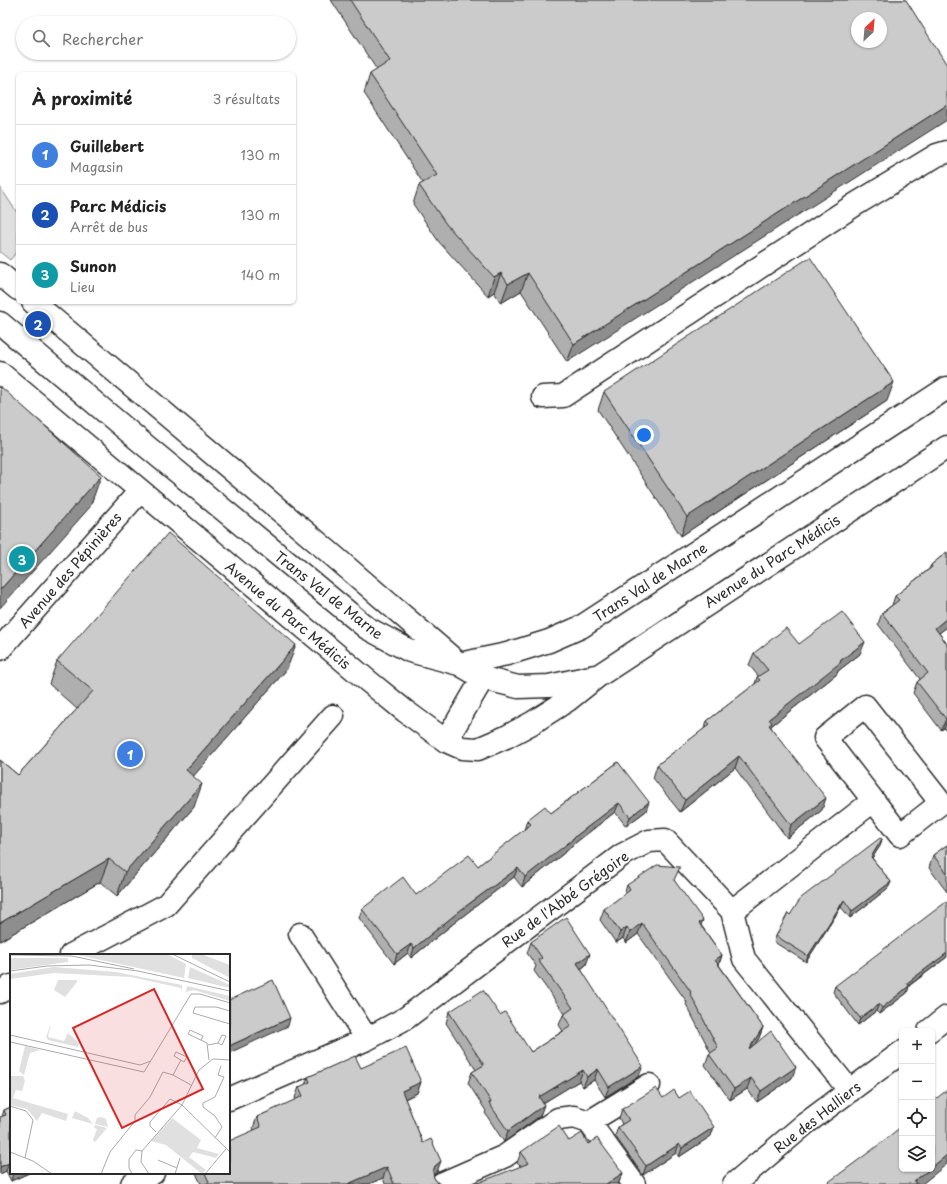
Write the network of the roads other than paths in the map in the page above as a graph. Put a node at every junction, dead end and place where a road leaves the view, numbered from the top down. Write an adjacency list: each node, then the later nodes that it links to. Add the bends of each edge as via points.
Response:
1 (947, 152): 8 (street, via 937,155 856,204 563,396)
2 (0, 274): 3 (street)
3 (16, 287)
4 (35, 304): 12 (street, Avenue du Parc Médicis)
5 (0, 323): 12 (street, Trans Val de Marne, via 368,628 410,651)
6 (0, 373): 10 (street, Avenue du Parc Médicis)
7 (947, 388): 12 (street, Trans Val de Marne, via 581,627 549,641 507,654)
8 (543, 397)
9 (947, 447): 13 (street, Avenue du Parc Médicis)
10 (140, 491): 11 (street, Avenue des Pépinières); 16 (street, Avenue du Parc Médicis, via 368,681)
11 (0, 649)
12 (459, 664): 14 (street, Avenue du Parc Médicis)
13 (598, 676): 14 (street, Avenue du Parc Médicis, via 549,686 518,687); 16 (street, Avenue du Parc Médicis, via 568,700 532,723 478,749 462,748)
14 (483, 678): 16 (street)
15 (333, 716): 20 (street, via 166,905)
16 (446, 740)
17 (873, 801): 17 (street, via 825,738 865,706 941,803 900,835); 18 (street)
18 (732, 911): 25 (street, Rue de l'Abbé Grégoire, via 666,840 649,841 622,855 406,1018); 28 (street, Rue de l'Abbé Grégoire, via 744,959)
19 (300, 934): 25 (street)
20 (73, 954)
21 (10, 987): 22 (street)
22 (0, 992)
23 (947, 1017): 24 (street)
24 (933, 1028)
25 (367, 1039): 29 (street, Rue de l'Abbé Grégoire)
26 (899, 1054): 28 (street, Rue des Halliers)
27 (649, 1085): 30 (street)
28 (850, 1091): 35 (street, Rue des Halliers, via 805,1124)
29 (230, 1099)
30 (589, 1122): 33 (street, via 574,1118 558,1119 505,1156); 34 (street)
31 (151, 1174): 32 (street)
32 (132, 1184)
33 (441, 1184)
34 (634, 1184)
35 (734, 1184)

